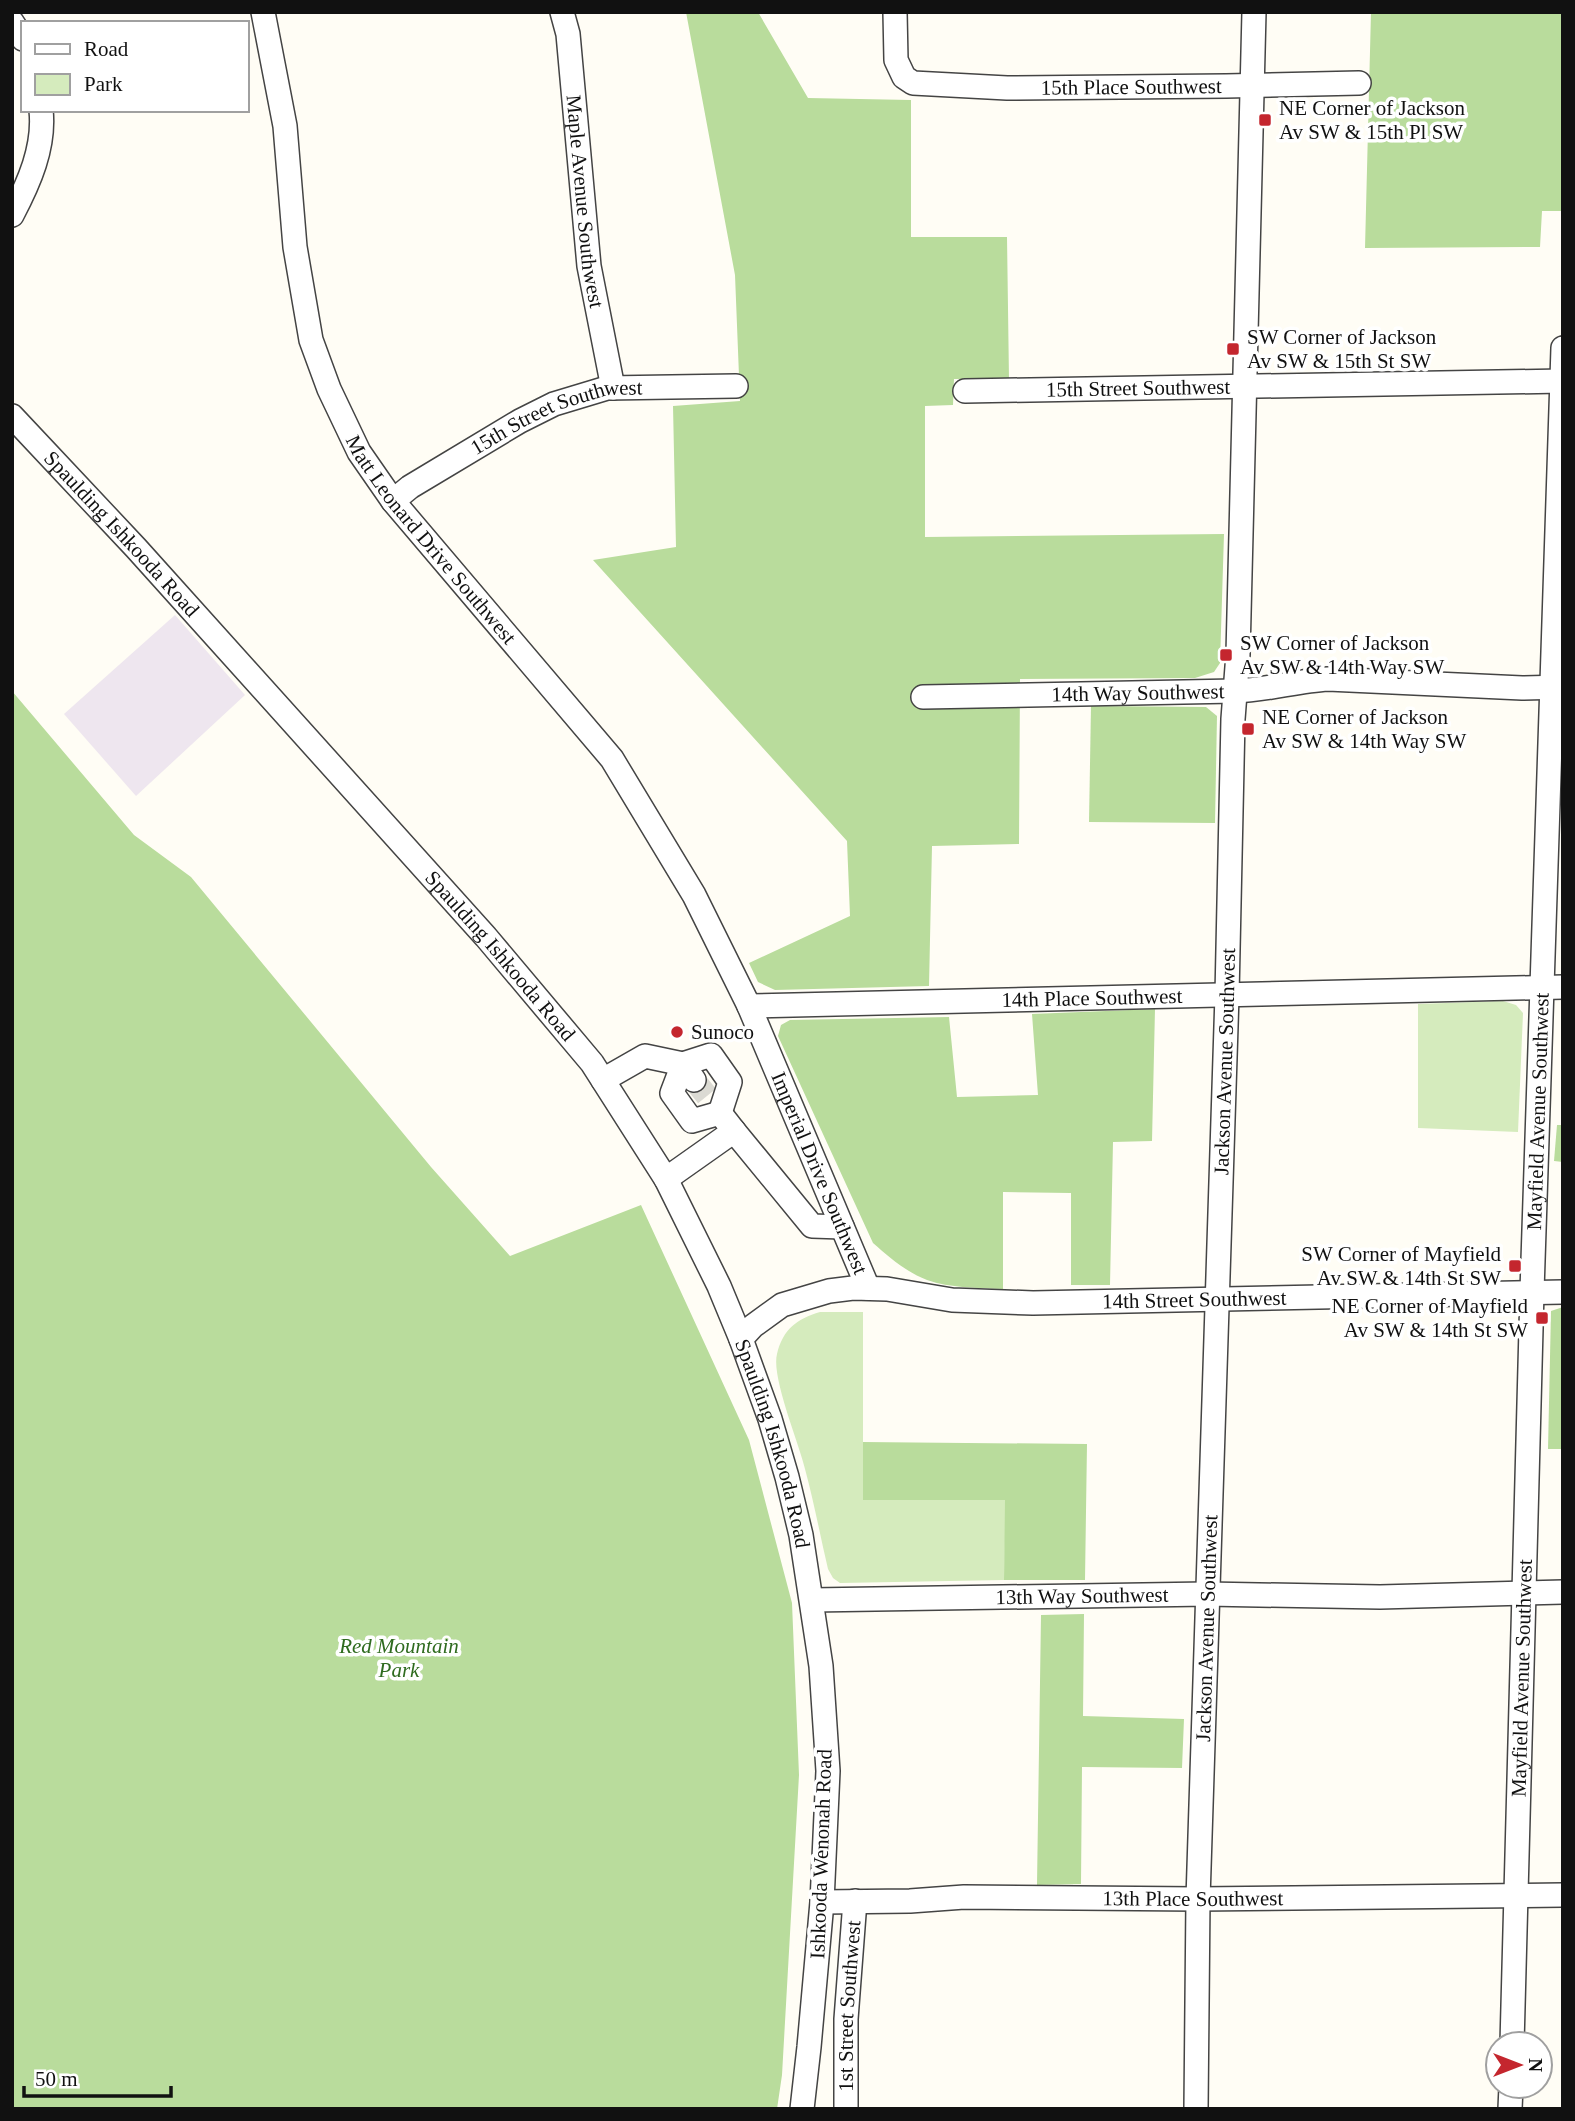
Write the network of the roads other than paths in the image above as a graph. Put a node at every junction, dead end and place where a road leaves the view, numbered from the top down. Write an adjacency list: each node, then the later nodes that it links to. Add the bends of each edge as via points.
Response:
1 (263, 12): 16 (street, Matt Leonard Drive Southwest, via 285,126 295,247 311,340 359,452)
2 (562, 12): 13 (street, Maple Avenue Southwest, via 568,34 589,266)
3 (895, 12): 6 (street, 15th Place Southwest, via 896,60 904,77 913,83 1006,88)
4 (1254, 12): 6 (street, Jackson Avenue Southwest)
5 (1359, 83): 6 (street, 15th Place Southwest)
6 (1252, 85): 12 (street, Jackson Avenue Southwest)
7 (41, 112): 8 (street, via 38,152)
8 (12, 215)
9 (1563, 348): 10 (street, Mayfield Avenue Southwest)
10 (1562, 381): 12 (street, 15th Street Southwest); 17 (street, Mayfield Avenue Southwest)
11 (736, 386): 13 (street, 15th Street Southwest)
12 (1244, 386): 14 (street, 15th Street Southwest); 18 (street, Jackson Avenue Southwest)
13 (613, 388): 16 (street, 15th Street Southwest, via 554,404 520,421)
14 (965, 391)
15 (12, 416): 23 (street, Spaulding Ishkooda Road, via 486,937)
16 (393, 500): 22 (street, Matt Leonard Drive Southwest, via 612,759 694,895)
17 (1558, 687): 18 (street, 14th Way Southwest, via 1328,679); 20 (street, Mayfield Avenue Southwest)
18 (1235, 691): 19 (street, 14th Way Southwest); 21 (street, Jackson Avenue Southwest)
19 (923, 696)
20 (1553, 988): 21 (street, 14th Place Southwest); 28 (street, Mayfield Avenue Southwest)
21 (1227, 995): 22 (street, 14th Place Southwest); 30 (street, Jackson Avenue Southwest)
22 (749, 1006): 26 (street, Imperial Drive Southwest)
23 (603, 1080): 24 (street, via 645,1056 701,1088); 25 (street, Spaulding Ishkooda Road)
24 (734, 1131): 25 (street); 26 (street, via 812,1226)
25 (666, 1179): 31 (street, Spaulding Ishkooda Road)
26 (842, 1227): 27 (street, Imperial Drive Southwest)
27 (868, 1288): 30 (street, 14th Street Southwest, via 975,1303); 31 (street, Imperial Drive Southwest, via 829,1291 782,1305)
28 (1532, 1291): 29 (street, 14th Street Southwest); 30 (street, 14th Street Southwest); 32 (street, Mayfield Avenue Southwest)
29 (1563, 1292)
30 (1217, 1298): 34 (street, Jackson Avenue Southwest)
31 (741, 1339): 35 (street, Spaulding Ishkooda Road, via 787,1477)
32 (1524, 1592): 33 (street, 13th Way Southwest); 34 (street, 13th Way Southwest, via 1380,1597); 37 (street, Mayfield Avenue Southwest)
33 (1563, 1592)
34 (1207, 1594): 35 (street, 13th Way Southwest); 38 (street, Jackson Avenue Southwest)
35 (812, 1600): 40 (street, Ishkooda Wenonah Road, via 828,1771)
36 (1563, 1895): 37 (street, 13th Place Southwest)
37 (1516, 1896): 38 (street, 13th Place Southwest); 41 (street, Mayfield Avenue Southwest)
38 (1198, 1899): 39 (street, 13th Place Southwest); 44 (street, Jackson Avenue Southwest)
39 (855, 1901): 40 (street, 13th Place Southwest); 43 (street, 1st Street Southwest, via 846,2019)
40 (822, 1902): 42 (street, Ishkooda Wenonah Road)
41 (1512, 2030)
42 (802, 2109)
43 (846, 2109)
44 (1196, 2109)

